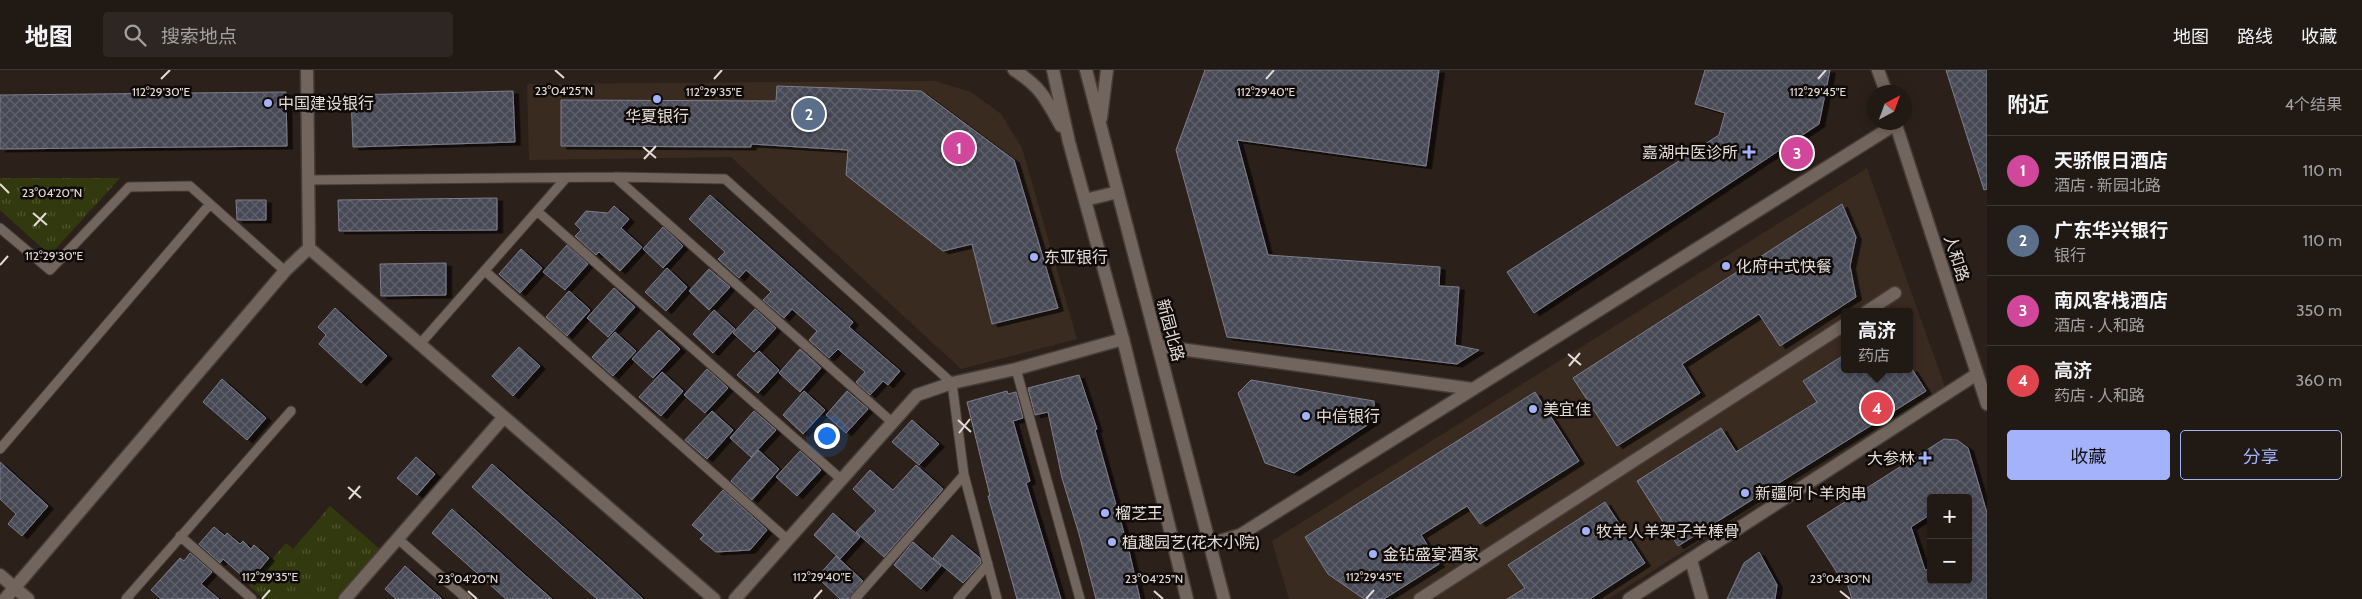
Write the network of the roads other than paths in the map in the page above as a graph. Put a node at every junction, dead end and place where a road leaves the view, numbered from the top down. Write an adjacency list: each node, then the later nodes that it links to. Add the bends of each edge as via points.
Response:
1 (307, 70): 14 (street)
2 (1014, 70): 11 (street, via 1032,81 1045,97)
3 (1053, 70): 11 (street)
4 (1086, 70): 8 (street, 新园北路)
5 (1107, 70): 8 (street)
6 (1878, 70): 7 (street)
7 (1883, 85)
8 (1100, 126): 15 (street, 新园北路)
9 (1885, 130): 32 (street)
10 (1898, 130): 30 (street, 人和路)
11 (1069, 142): 16 (street)
12 (615, 177): 13 (lane); 31 (lane, via 726,179); 36 (lane)
13 (566, 178): 14 (lane); 18 (lane)
14 (308, 180): 20 (street)
15 (1118, 192): 16 (street); 28 (street, 新园北路)
16 (1085, 200): 26 (street)
17 (210, 204): 19 (lane, via 190,186 129,186 50,270); 21 (lane); 37 (lane)
18 (537, 211): 22 (lane); 39 (lane)
19 (0, 228)
20 (309, 248): 21 (street); 27 (street)
21 (285, 271): 47 (street)
22 (485, 271): 27 (lane); 42 (lane)
23 (1895, 293): 24 (street)
24 (1872, 308)
25 (1841, 328): 62 (street)
26 (1123, 339): 29 (street); 60 (street)
27 (420, 344): 35 (street)
28 (1158, 346): 32 (street); 43 (street, 新园北路)
29 (1016, 369): 31 (street); 59 (lane)
30 (1977, 374): 33 (street, 人和路); 44 (street)
31 (952, 383): 36 (street, via 918,395); 38 (lane)
32 (1473, 389): 43 (street, via 1240,535)
33 (1987, 404)
34 (291, 411): 40 (lane)
35 (504, 417): 41 (street); 54 (street)
36 (893, 423): 39 (street)
37 (0, 449)
38 (964, 475): 45 (lane); 56 (lane)
39 (842, 480): 42 (street)
40 (180, 536): 50 (lane); 51 (lane)
41 (398, 539): 52 (street); 53 (lane)
42 (788, 540): 55 (street)
43 (1210, 544): 61 (street, 新园北路)
44 (1691, 560): 63 (street); 64 (street)
45 (988, 564): 57 (lane); 58 (lane)
46 (0, 575): 47 (street)
47 (15, 588): 48 (street); 49 (street)
48 (5, 599)
49 (28, 599)
50 (126, 599)
51 (252, 599)
52 (345, 599)
53 (466, 599)
54 (714, 599)
55 (735, 599)
56 (854, 599)
57 (958, 599)
58 (997, 599)
59 (1080, 599)
60 (1187, 599)
61 (1224, 599)
62 (1420, 599)
63 (1629, 599)
64 (1702, 599)

